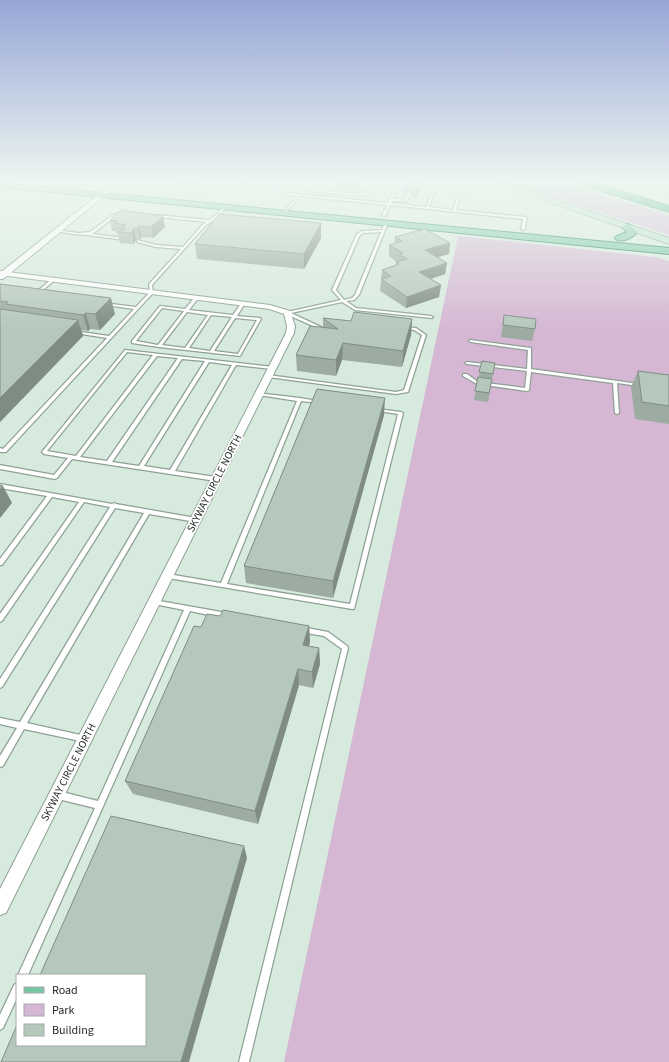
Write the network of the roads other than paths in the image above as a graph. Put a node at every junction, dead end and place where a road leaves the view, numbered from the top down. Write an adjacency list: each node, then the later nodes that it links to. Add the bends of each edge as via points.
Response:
1 (54, 233): 22 (street)
2 (71, 233): 12 (lane)
3 (92, 233): 12 (lane)
4 (197, 233): 19 (lane)
5 (361, 233): 27 (lane, via 334,290)
6 (380, 233): 27 (lane, via 357,295 353,299)
7 (511, 233): 18 (main road)
8 (561, 233): 14 (main road)
9 (631, 233): 14 (main road)
10 (643, 233): 17 (main road)
11 (652, 233): 13 (main road)
12 (85, 234): 15 (lane)
13 (669, 236)
14 (620, 238): 17 (main road)
15 (124, 240)
16 (138, 241): 19 (lane, via 156,246)
17 (669, 242)
18 (627, 247): 20 (main road); 21 (main road)
19 (184, 248): 24 (lane, via 150,285)
20 (669, 251)
21 (669, 254)
22 (2, 274): 23 (street)
23 (54, 279): 24 (street); 25 (lane, via 41,290 40,294)
24 (152, 292): 26 (street); 30 (lane)
25 (46, 296)
26 (197, 297): 28 (street); 31 (lane)
27 (343, 301): 32 (lane); 35 (lane, via 355,309)
28 (243, 303): 32 (street, via 270,307); 34 (lane)
29 (100, 304): 30 (lane)
30 (136, 308): 39 (lane)
31 (187, 311): 33 (lane); 41 (lane); 41 (lane, via 161,308 133,342)
32 (287, 313): 38 (lane); 50 (street, SKYWAY CIRCLE NORTH, via 291,326 290,333)
33 (210, 314): 34 (lane); 42 (lane)
34 (233, 316): 43 (lane); 43 (lane, via 259,319 239,355)
35 (431, 318)
36 (399, 327): 50 (lane, via 415,329 424,335 406,391 396,393)
37 (71, 331): 39 (lane)
38 (326, 331)
39 (109, 337): 59 (lane, via 4,450)
40 (471, 341): 49 (lane, via 530,349)
41 (159, 346): 42 (lane)
42 (186, 349): 43 (lane)
43 (211, 352)
44 (155, 355): 45 (lane); 60 (lane); 60 (lane, via 126,351 44,452)
45 (180, 358): 46 (lane); 61 (lane)
46 (207, 361): 48 (lane); 63 (lane)
47 (467, 362): 49 (lane)
48 (234, 364): 50 (lane); 64 (lane)
49 (528, 370): 51 (lane, via 527,390 477,384); 52 (lane)
50 (270, 372): 54 (street, SKYWAY CIRCLE NORTH)
51 (465, 375)
52 (614, 382): 53 (lane); 58 (lane)
53 (646, 386)
54 (259, 394): 55 (lane); 65 (street, SKYWAY CIRCLE NORTH)
55 (300, 400): 56 (lane); 74 (lane)
56 (323, 402)
57 (370, 408): 74 (lane, via 401,413 352,607)
58 (617, 413)
59 (0, 450)
60 (74, 458): 61 (lane); 62 (lane, via 55,477)
61 (108, 463): 63 (lane)
62 (0, 467)
63 (140, 468): 64 (lane)
64 (172, 472): 65 (lane)
65 (216, 479): 71 (street, SKYWAY CIRCLE NORTH)
66 (0, 486): 67 (lane)
67 (51, 495): 68 (lane); 72 (lane)
68 (83, 500): 69 (lane); 78 (lane)
69 (114, 506): 70 (lane); 80 (lane)
70 (148, 511): 71 (lane); 82 (lane)
71 (196, 520): 73 (street, SKYWAY CIRCLE NORTH)
72 (0, 563)
73 (168, 576): 74 (lane); 75 (street, SKYWAY CIRCLE NORTH)
74 (223, 585)
75 (154, 602): 76 (lane); 83 (street, SKYWAY CIRCLE NORTH)
76 (188, 608): 77 (lane); 86 (lane)
77 (234, 617)
78 (0, 619)
79 (295, 628): 91 (lane, via 326,634 344,648)
80 (0, 685)
81 (0, 721): 82 (lane)
82 (22, 725): 83 (lane); 84 (lane)
83 (85, 739): 85 (street, SKYWAY CIRCLE NORTH)
84 (0, 763)
85 (57, 795): 86 (lane); 87 (street, SKYWAY CIRCLE NORTH)
86 (100, 805): 88 (lane)
87 (0, 907)
88 (23, 974)
89 (16, 990): 90 (lane)
90 (0, 1025)
91 (244, 1062)

